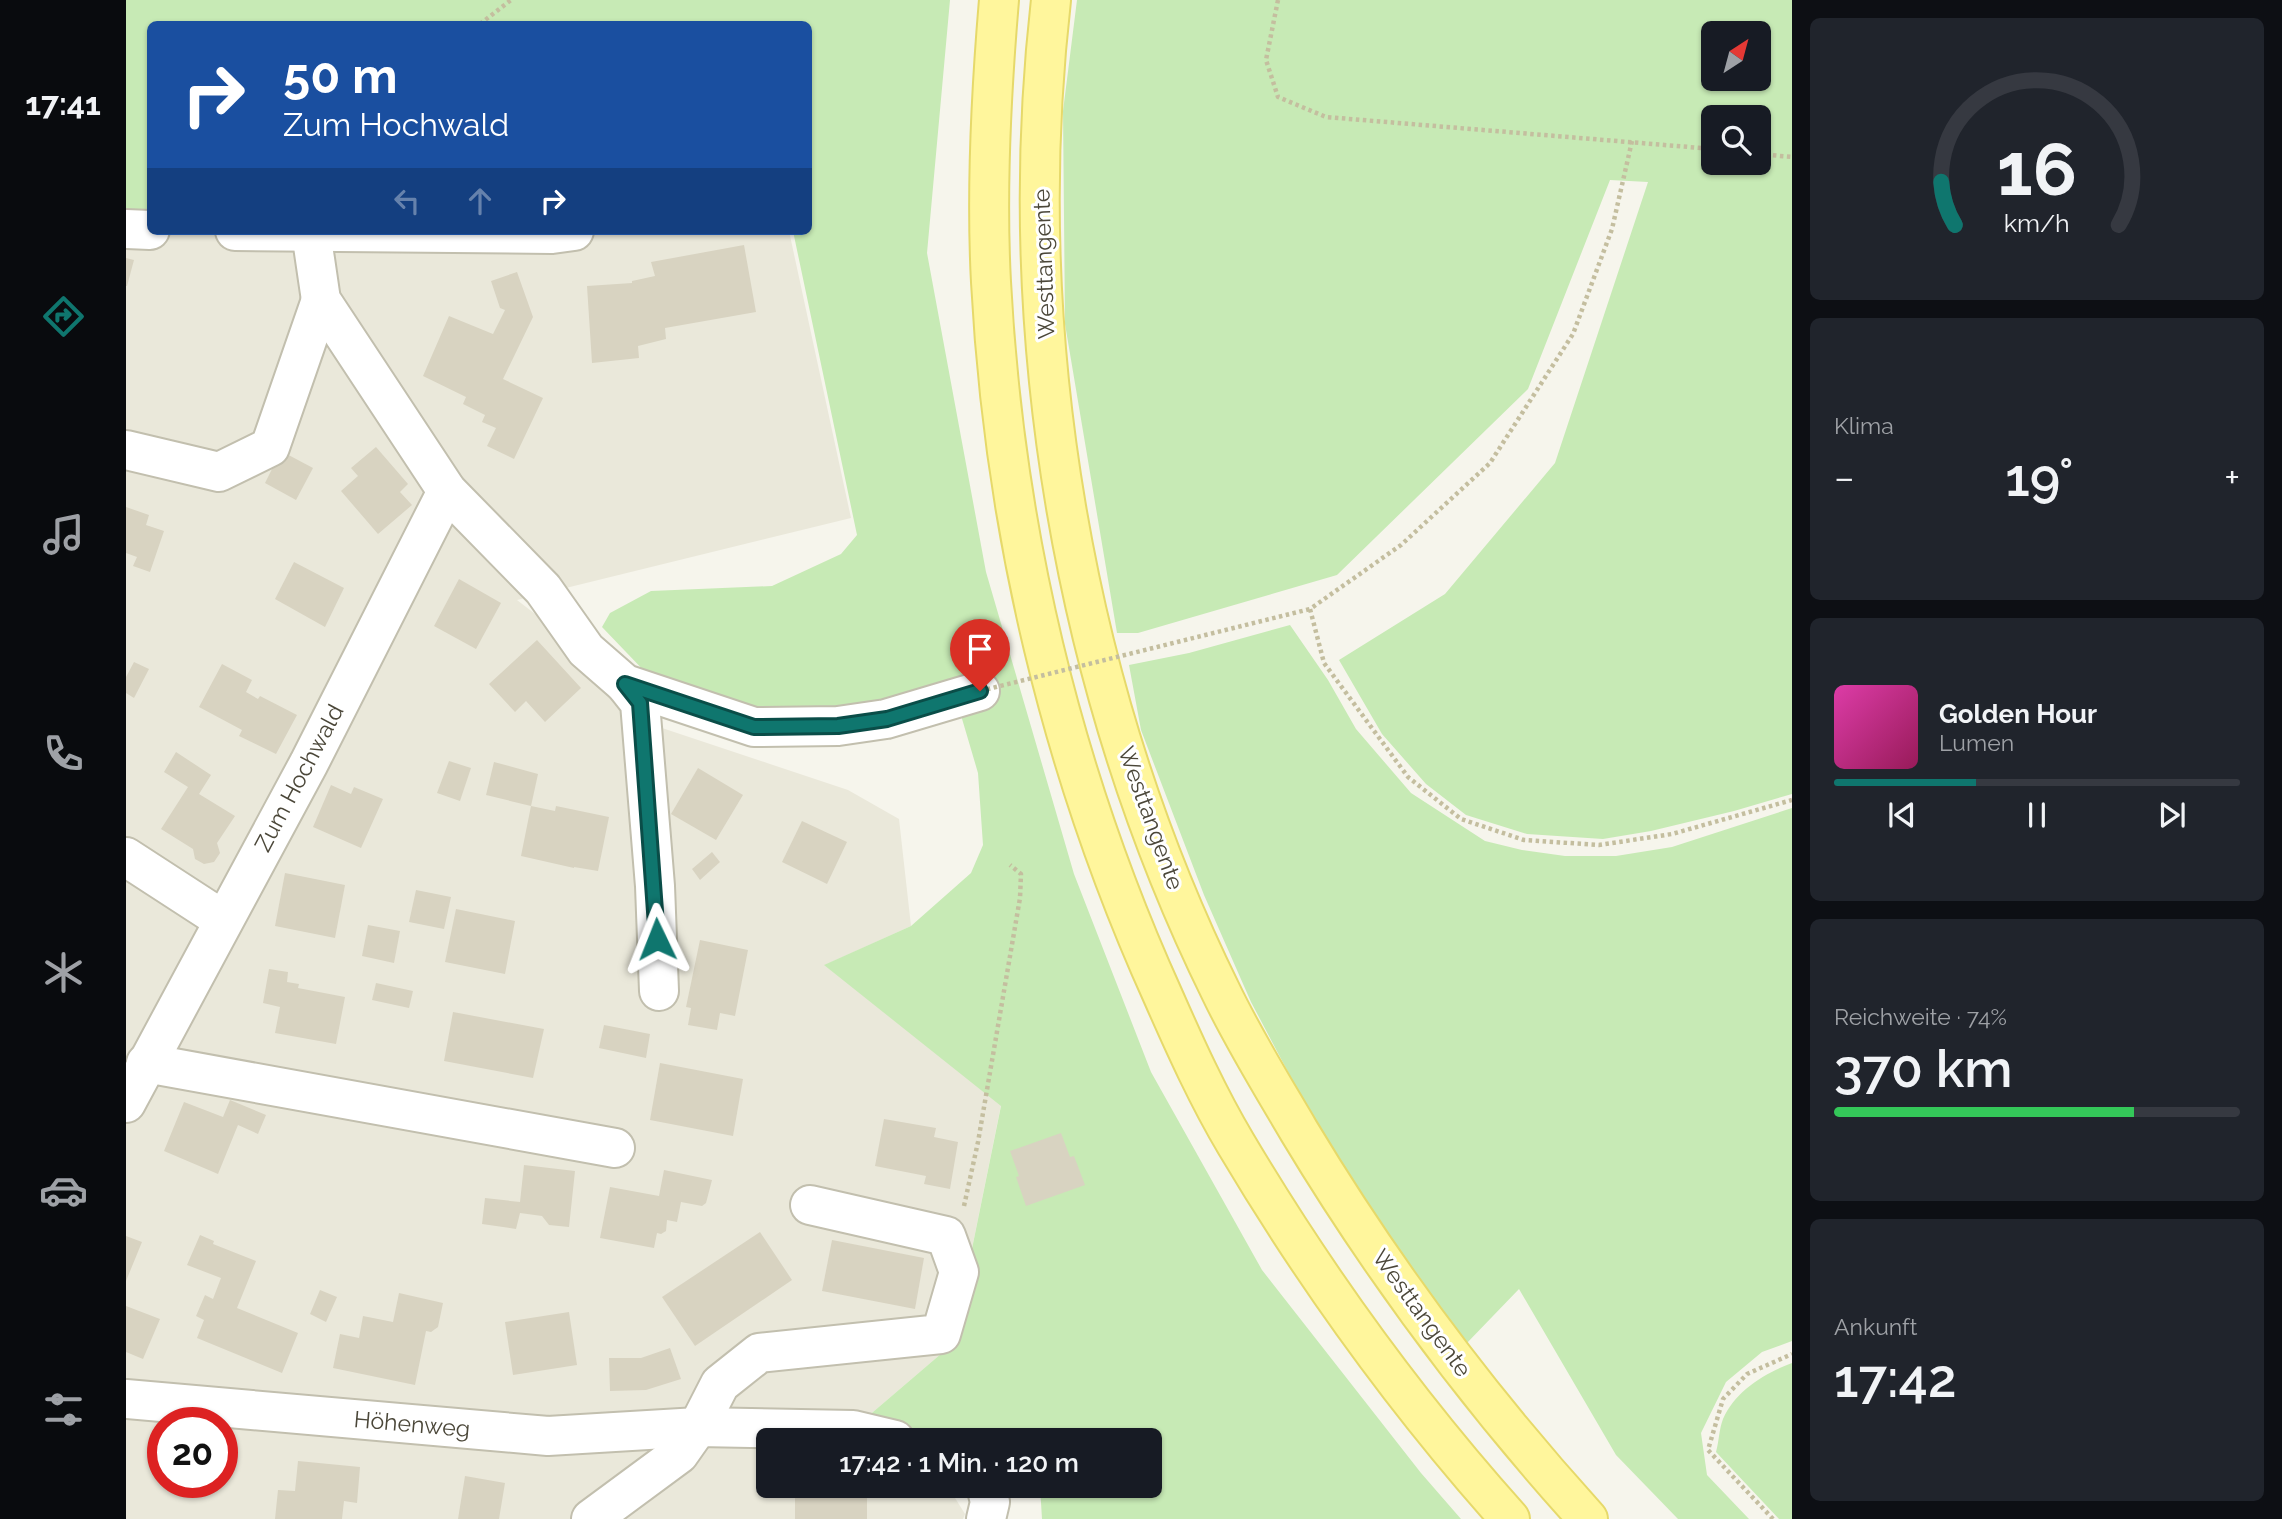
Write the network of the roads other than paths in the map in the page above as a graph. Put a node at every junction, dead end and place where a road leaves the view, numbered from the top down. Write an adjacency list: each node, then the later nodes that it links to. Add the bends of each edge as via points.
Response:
1 (999, 0): 24 (main road, via 989,179 991,279 1010,480 1050,676 1110,868 1188,1052 1235,1142 1357,1329)
2 (1051, 0): 25 (main road, Westtangente, via 1041,233 1056,436 1093,636 1148,817 1221,993 1319,1164 1437,1336)
3 (126, 229): 4 (street)
4 (147, 230)
5 (311, 235): 6 (street)
6 (321, 300): 7 (street, via 270,447 219,472); 8 (street)
7 (126, 450)
8 (446, 491): 9 (street, via 543,589 586,650); 12 (street, Zum Hochwald, via 309,763)
9 (625, 684): 10 (street, via 754,727 838,726 887,719); 13 (street, via 640,703)
10 (980, 691)
11 (126, 857): 12 (street)
12 (223, 920): 14 (street, Zum Hochwald)
13 (659, 991)
14 (146, 1063): 15 (street, Zum Hochwald); 16 (street)
15 (126, 1103)
16 (615, 1148)
17 (810, 1205): 19 (street, via 946,1236 959,1272 941,1334 759,1353 720,1384)
18 (126, 1399): 19 (street, Höhenweg, via 548,1436)
19 (698, 1427): 20 (street, Höhenweg); 22 (street, via 679,1454)
20 (756, 1428)
21 (989, 1498): 23 (street)
22 (592, 1519)
23 (986, 1519)
24 (1510, 1519)
25 (1588, 1519)

